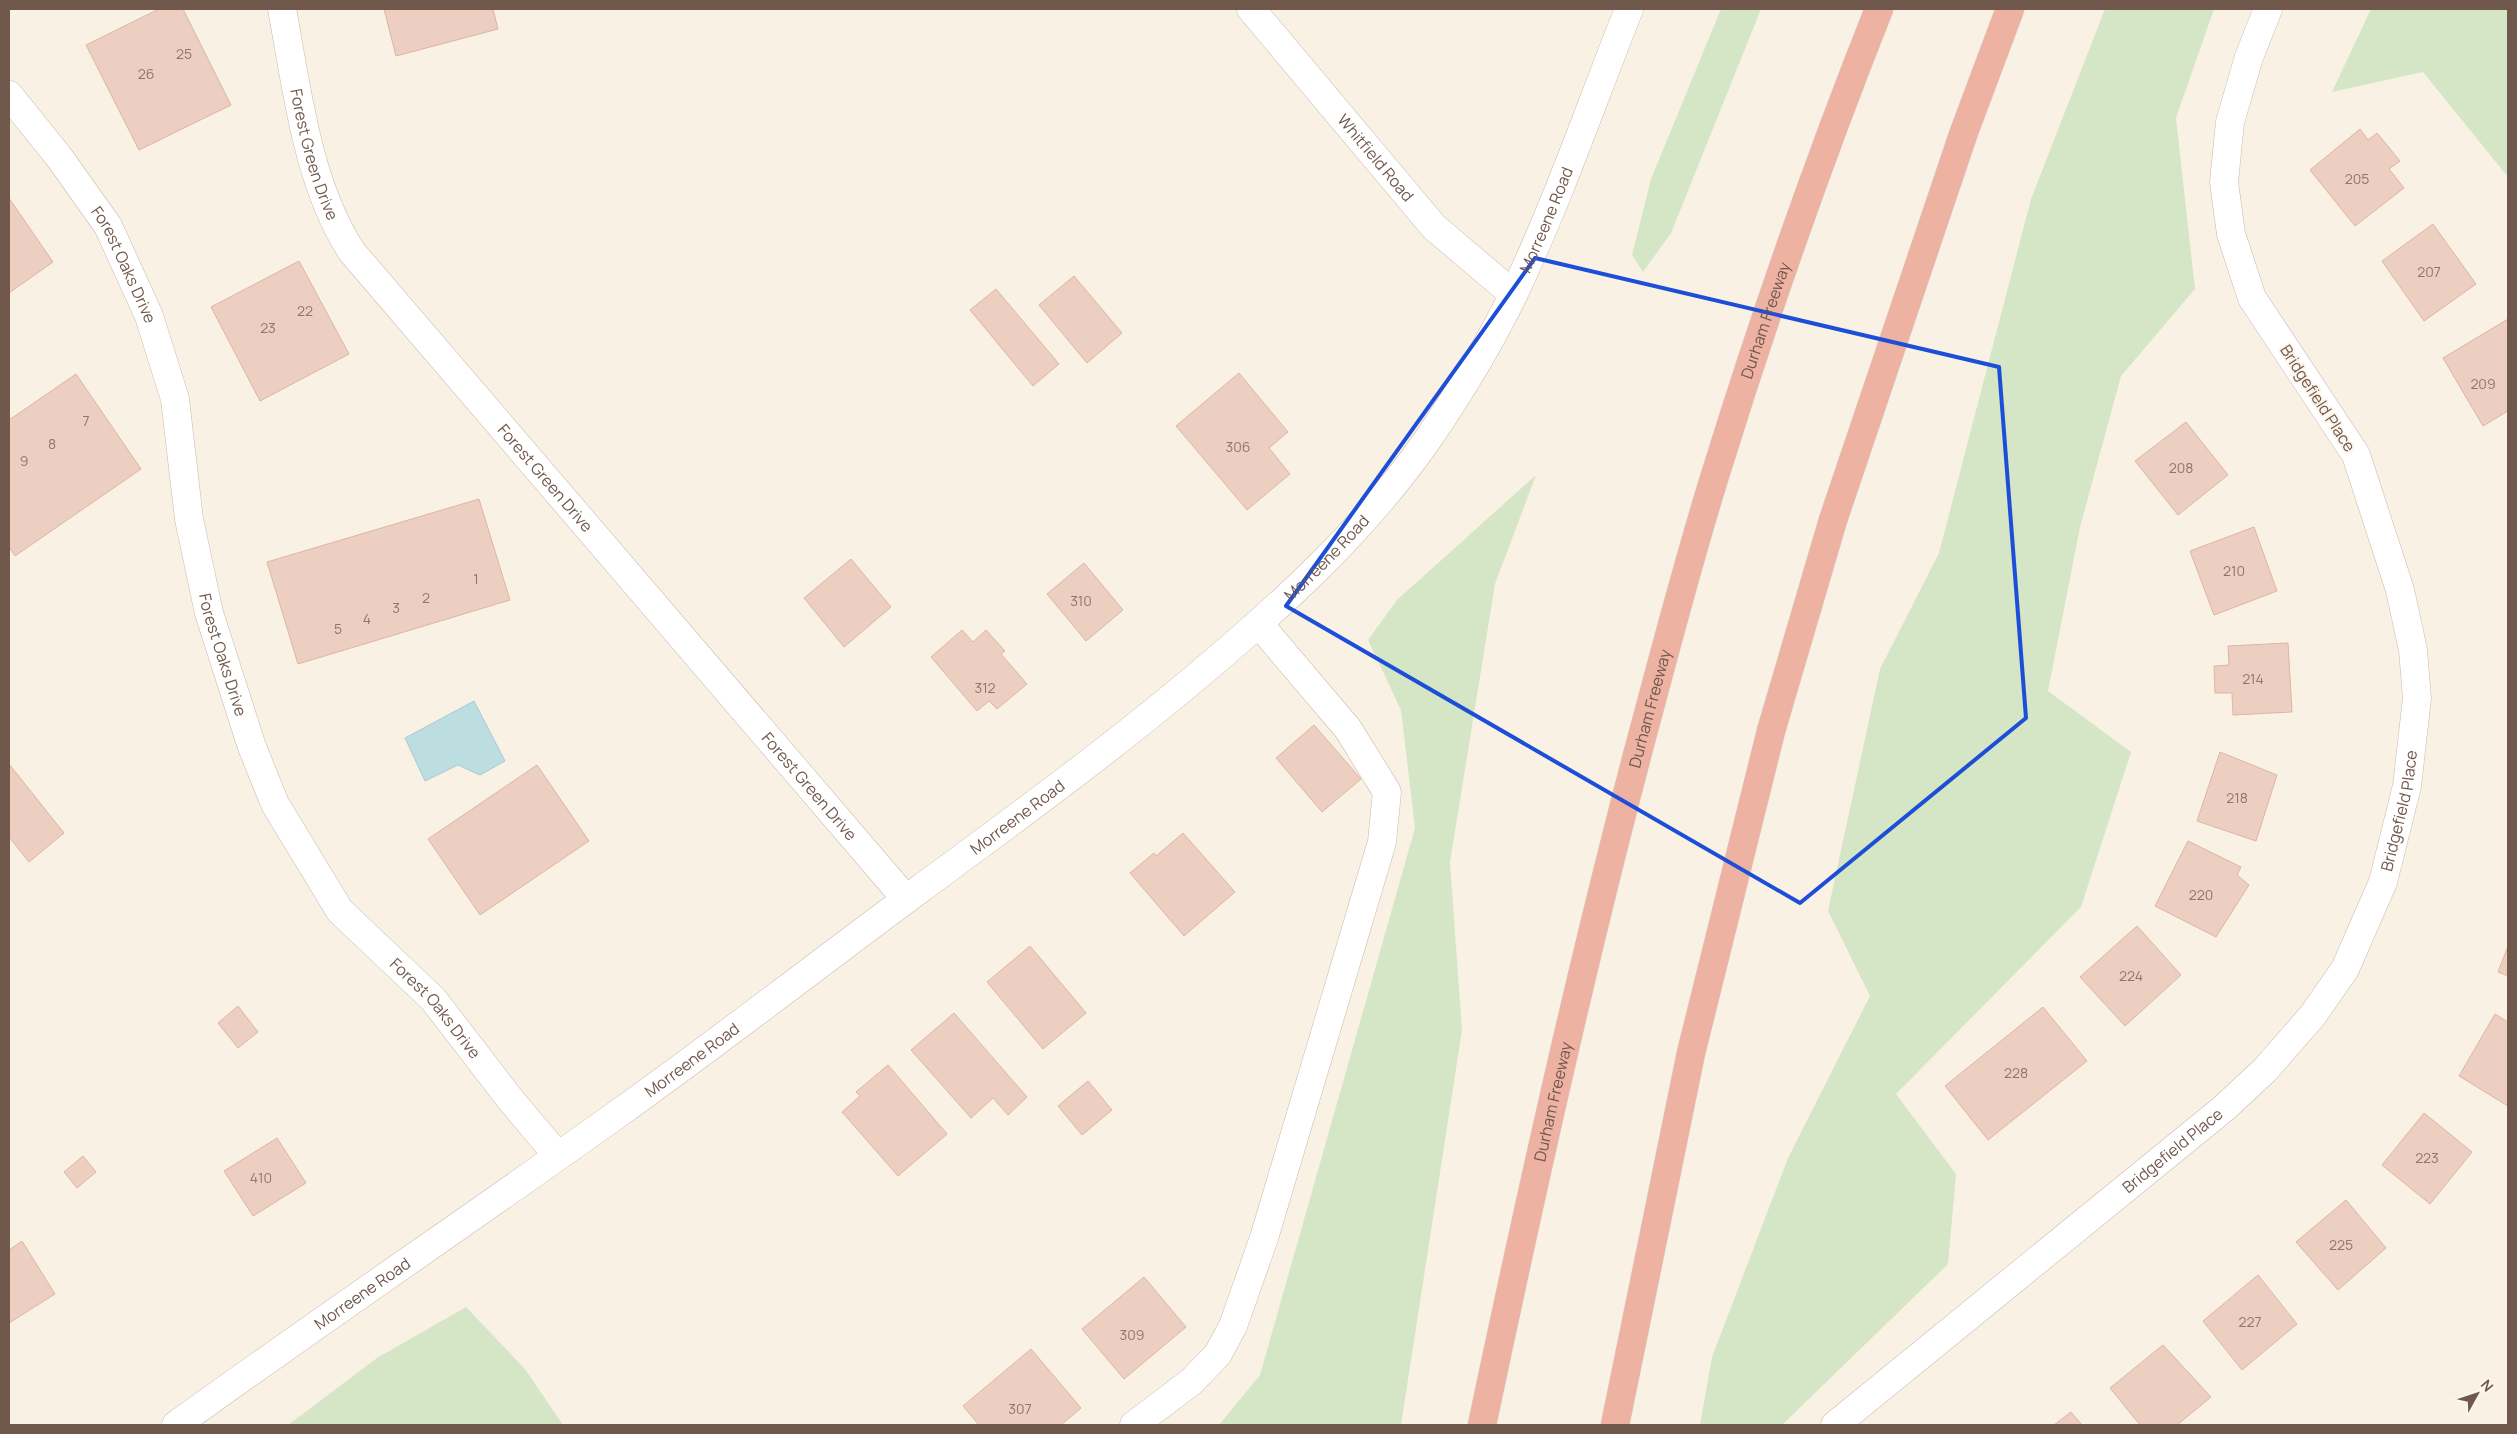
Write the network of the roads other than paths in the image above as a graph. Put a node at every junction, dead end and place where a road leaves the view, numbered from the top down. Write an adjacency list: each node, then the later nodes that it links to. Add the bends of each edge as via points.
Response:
1 (282, 9): 10 (street, Forest Green Drive, via 307,141 336,228 352,252)
2 (1251, 9): 8 (street, Whitfield Road, via 1434,227)
3 (1629, 9): 8 (street, Morreene Road)
4 (1879, 9): 14 (highway, Durham Freeway, via 1784,265 1674,613 1603,887 1524,1226)
5 (2010, 9): 15 (highway, via 1961,142 1836,510 1771,731 1691,1053)
6 (2268, 9): 16 (street, Bridgefield Place, via 2230,122 2224,182 2231,234 2252,298 2356,455 2400,590 2413,650 2417,698 2407,786 2383,882 2345,969 2313,1015 2266,1070 2223,1109)
7 (9, 95): 11 (street, Forest Oaks Drive, via 60,157 108,226 149,316 175,399 189,519 209,613 252,747 276,804 340,911 433,999)
8 (1514, 294): 9 (street, Morreene Road, via 1454,399 1392,487 1316,572)
9 (1259, 624): 10 (street, Morreene Road, via 1092,761); 13 (street, via 1348,729 1387,792 1382,842 1264,1238 1233,1326 1218,1354 1191,1382)
10 (906, 899): 11 (street, Morreene Road)
11 (558, 1155): 12 (street, Morreene Road)
12 (176, 1425)
13 (1134, 1425)
14 (1482, 1425)
15 (1615, 1425)
16 (1835, 1425)

